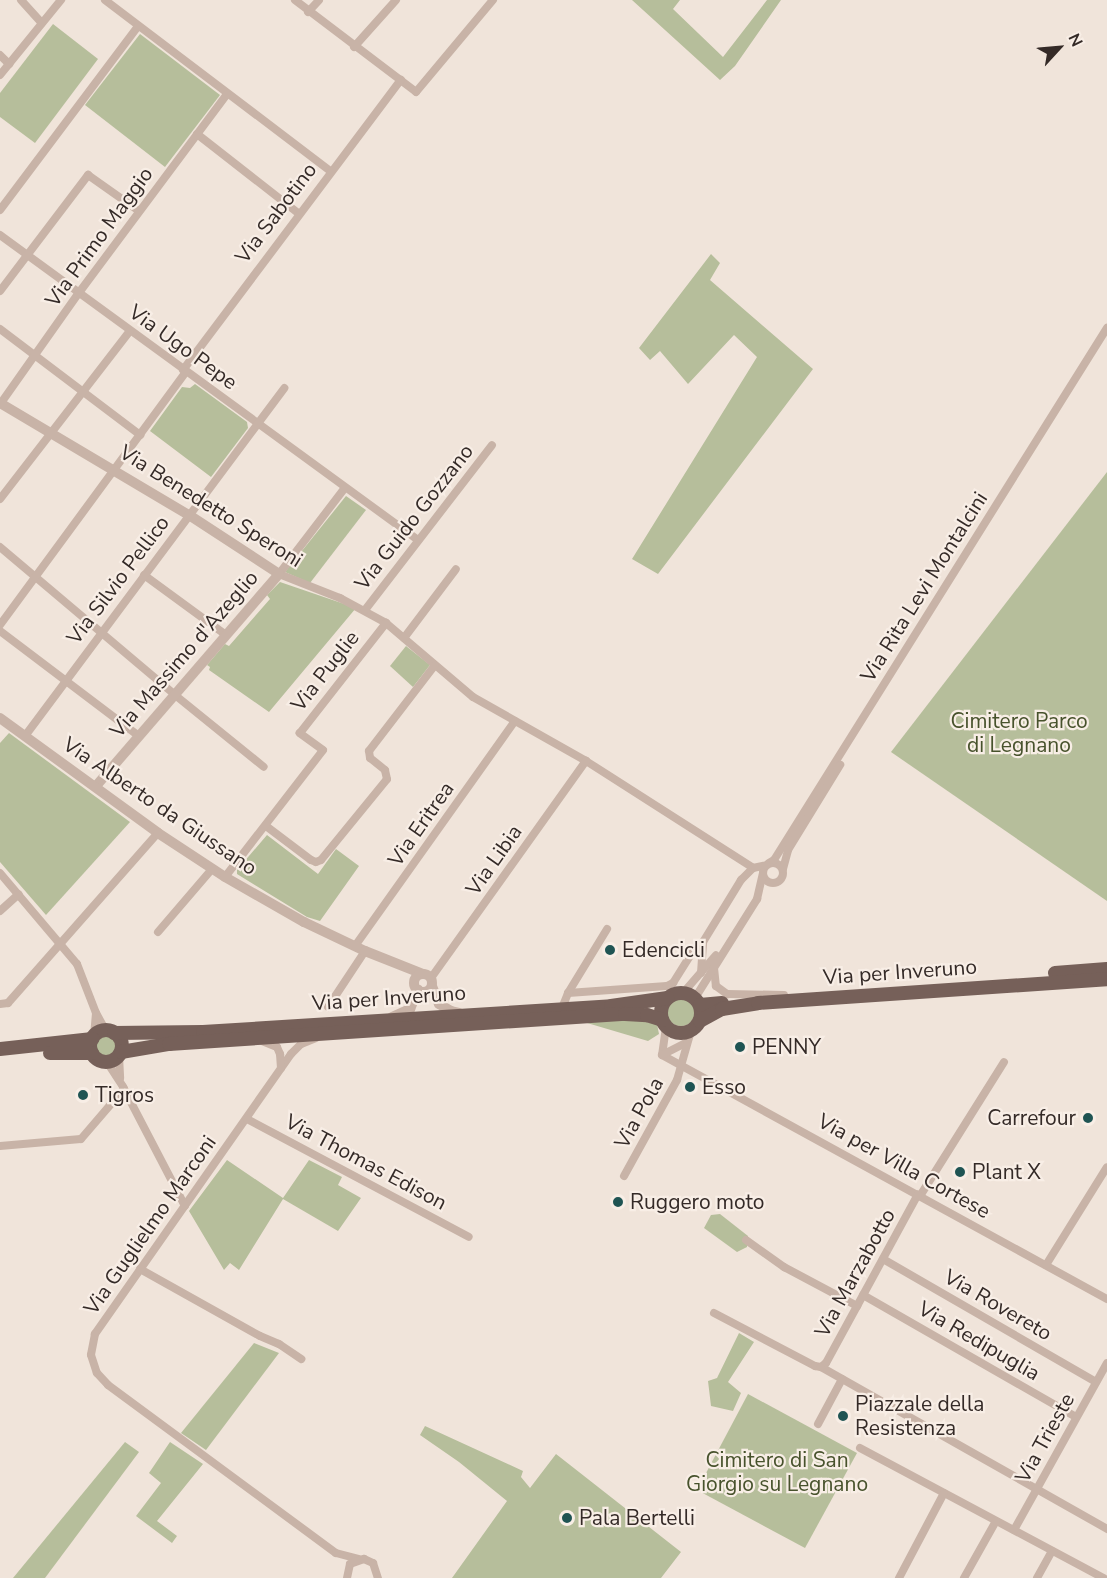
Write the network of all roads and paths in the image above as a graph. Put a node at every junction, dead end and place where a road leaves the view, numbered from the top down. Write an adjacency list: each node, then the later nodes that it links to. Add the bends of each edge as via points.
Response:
1 (21, 0): 9 (street)
2 (61, 0): 9 (street)
3 (105, 0): 10 (street)
4 (295, 0): 8 (street)
5 (319, 0): 8 (street)
6 (396, 0): 11 (street)
7 (493, 0): 15 (street, via 416,92)
8 (308, 12): 11 (street)
9 (42, 23): 13 (street)
10 (138, 26): 16 (street); 19 (street)
11 (354, 46): 15 (street)
12 (0, 55): 13 (street)
13 (9, 64): 14 (street)
14 (0, 75)
15 (400, 80): 18 (street, Via Sabotino)
16 (227, 94): 17 (street, Via Primo Maggio); 18 (street)
17 (197, 134): 20 (street, Via Primo Maggio); 21 (street)
18 (330, 171): 21 (street, Via Sabotino)
19 (0, 210)
20 (139, 212): 23 (street, via 88,175); 25 (street, Via Primo Maggio)
21 (298, 213): 31 (street, Via Sabotino)
22 (0, 235): 23 (street, Via Ugo Pepe)
23 (26, 256): 24 (street); 25 (street, Via Ugo Pepe)
24 (0, 291)
25 (78, 294): 28 (street, Via Ugo Pepe); 30 (street, Via Primo Maggio)
26 (0, 328): 30 (street)
27 (1107, 328): 68 (street, Via Rita Levi Montalcini, via 774,860)
28 (130, 331): 31 (street, Via Ugo Pepe); 33 (street)
29 (1107, 338): 71 (street, Via Rita Levi Montalcini, via 788,850)
30 (36, 355): 33 (street); 34 (street, Via Primo Maggio)
31 (184, 371): 35 (street, Via Ugo Pepe); 37 (street, Via Sabotino)
32 (284, 388): 35 (street, Via Silvio Pellico)
33 (84, 392): 36 (street); 37 (street)
34 (1, 403): 36 (street, Via Benedetto Speroni)
35 (256, 423): 40 (street, Via Ugo Pepe); 42 (street, Via Silvio Pellico)
36 (52, 432): 39 (street, Via Benedetto Speroni); 41 (street)
37 (140, 435): 39 (street, Via Sabotino)
38 (492, 445): 43 (street, Via Guido Gozzano)
39 (115, 469): 42 (street, Via Benedetto Speroni); 48 (street, Via Sabotino)
40 (344, 489): 43 (street, Via Ugo Pepe); 46 (street, Via Massimo d'Azeglio)
41 (0, 498)
42 (189, 514): 46 (street, Via Benedetto Speroni); 47 (street, Via Silvio Pellico)
43 (418, 540): 49 (street, Via Guido Gozzano)
44 (0, 547): 48 (street)
45 (456, 569): 55 (street)
46 (279, 574): 49 (street, Via Benedetto Speroni); 54 (street, Via Massimo d'Azeglio)
47 (144, 575): 53 (street, Via Silvio Pellico); 54 (street)
48 (37, 577): 51 (street, Via Sabotino); 53 (street)
49 (365, 610): 50 (street, Via Benedetto Speroni)
50 (386, 623): 55 (street, Via Benedetto Speroni); 66 (street, Via Puglie, via 300,733 323,750)
51 (0, 625)
52 (0, 631): 57 (street)
53 (102, 632): 57 (street, Via Silvio Pellico); 58 (street)
54 (226, 635): 58 (street, Via Massimo d'Azeglio)
55 (404, 639): 56 (street, Via Benedetto Speroni)
56 (435, 665): 60 (street, Via Benedetto Speroni, via 473,697); 66 (street, via 369,751 370,758 386,770 387,778 321,860 311,860)
57 (66, 681): 61 (street, Via Silvio Pellico); 62 (street)
58 (175, 695): 62 (street, Via Massimo d'Azeglio); 64 (street)
59 (0, 718): 61 (street, Via Alberto da Giussano)
60 (515, 721): 63 (street, Via Benedetto Speroni); 83 (street, Via Eritrea)
61 (25, 736): 65 (street, Via Alberto da Giussano)
62 (139, 736): 65 (street, Via Massimo d'Azeglio)
63 (586, 761): 69 (street, Via Benedetto Speroni); 89 (street, Via Libia)
64 (264, 766)
65 (96, 786): 67 (street, Via Alberto da Giussano)
66 (266, 826): 73 (street, Via Puglie)
67 (158, 833): 70 (street, Via Alberto da Giussano); 82 (street)
68 (766, 867): 69 (street); 71 (street, via 776,863); 74 (street, via 767,881); 76 (street, Via Rita Levi Montalcini)
69 (753, 868): 81 (street, via 741,880)
70 (212, 869): 73 (street, Via Alberto da Giussano); 79 (street)
71 (783, 869): 74 (street)
72 (0, 873): 75 (street)
73 (225, 877): 83 (street, Via Alberto da Giussano)
74 (777, 882): 76 (street, Via Rita Levi Montalcini)
75 (19, 894): 77 (street); 82 (street)
76 (757, 899): 80 (street, Via Rita Levi Montalcini)
77 (0, 911)
78 (607, 929): 90 (street)
79 (158, 932)
80 (730, 939): 84 (street, Via Rita Levi Montalcini); 87 (street, Via Rita Levi Montalcini)
81 (703, 942): 85 (street); 87 (street)
82 (61, 945): 94 (street, via 8,1003); 97 (street, via 84,978)
83 (360, 949): 89 (street, Via Alberto da Giussano, via 399,965); 95 (street, Via Eritrea)
84 (714, 967): 91 (street, Via per Inveruno, via 716,986 728,994); 93 (street, Via Rita Levi Montalcini)
85 (682, 969): 87 (street, via 692,962); 90 (street, via 667,986)
86 (1107, 969): 91 (main road, Via per Inveruno)
87 (700, 970): 93 (street, Via Rita Levi Montalcini)
88 (1107, 980): 101 (main road, Via per Inveruno, via 758,1003 722,1009)
89 (424, 982): 98 (street, Via Alberto da Giussano, via 439,1004); 99 (street, via 410,1009)
90 (568, 993): 96 (street)
91 (784, 995): 93 (main road, Via per Inveruno)
92 (667, 998): 93 (main road, Via per Inveruno); 96 (main road, Via per Inveruno); 100 (main road, via 661,1009)
93 (692, 999): 101 (main road)
94 (0, 1004)
95 (328, 1007)
96 (562, 1008): 98 (main road, Via per Inveruno)
97 (96, 1013): 103 (street); 103 (street)
98 (468, 1014): 99 (main road, Via per Inveruno)
99 (381, 1020): 103 (main road, Via per Inveruno)
100 (664, 1024): 101 (main road, Via per Inveruno, via 678,1033); 102 (main road, Via per Inveruno, via 647,1015 625,1014); 106 (street)
101 (693, 1031): 106 (street); 110 (street)
102 (346, 1033): 104 (main road, Via per Inveruno); 111 (street, Via Guglielmo Marconi, via 301,1044)
103 (100, 1038): 105 (main road); 107 (main road); 108 (main road, via 122,1043); 108 (main road, via 98,1060)
104 (250, 1039): 108 (main road, Via per Inveruno, via 169,1044); 111 (street, via 277,1047)
105 (0, 1048)
106 (662, 1055): 110 (street, Via per Villa Cortese)
107 (0, 1056)
108 (116, 1057): 112 (street); 112 (street)
109 (1004, 1062): 117 (street, Via Marzabotto)
110 (683, 1066): 116 (street, Via Pola); 117 (street, Via per Villa Cortese)
111 (281, 1068): 113 (street, Via Guglielmo Marconi)
112 (123, 1087): 114 (street, via 81,1139); 118 (street)
113 (247, 1119): 118 (street, Via Guglielmo Marconi); 119 (street, Via Thomas Edison)
114 (0, 1146)
115 (1107, 1167): 122 (street)
116 (624, 1176)
117 (919, 1195): 121 (street, Via Marzabotto); 122 (street, Via per Villa Cortese)
118 (184, 1206): 123 (street, Via Guglielmo Marconi)
119 (469, 1237)
120 (746, 1240): 126 (street, via 784,1267)
121 (883, 1259): 124 (street, Via Marzabotto); 132 (street, Via Rovereto)
122 (1046, 1265): 125 (street, Via per Villa Cortese)
123 (140, 1269): 128 (street); 142 (street, Via Guglielmo Marconi, via 95,1334 91,1355 97,1373)
124 (863, 1295): 126 (street, Via Marzabotto); 133 (street, Via Redipuglia)
125 (1107, 1299)
126 (857, 1306): 130 (street, Via Marzabotto)
127 (714, 1313): 130 (street)
128 (302, 1359)
129 (1107, 1363): 132 (street, Via Trieste)
130 (821, 1367): 131 (street)
131 (842, 1379): 134 (street); 136 (street)
132 (1096, 1382): 133 (street, Via Trieste)
133 (1076, 1417): 136 (street, Via Trieste)
134 (818, 1424)
135 (860, 1448): 137 (street)
136 (1037, 1489): 139 (street); 140 (street, Via Trieste)
137 (944, 1493): 138 (street); 147 (street)
138 (996, 1521): 140 (street); 148 (street)
139 (1107, 1529)
140 (1014, 1530): 141 (street)
141 (1052, 1551): 146 (street); 149 (street)
142 (336, 1553): 143 (street, Via Guglielmo Marconi); 144 (street, Via Guglielmo Marconi)
143 (359, 1559): 144 (street, via 350,1564); 145 (street, via 374,1563)
144 (346, 1576)
145 (379, 1576)
146 (1100, 1577)
147 (899, 1578)
148 (964, 1578)
149 (1037, 1578)

